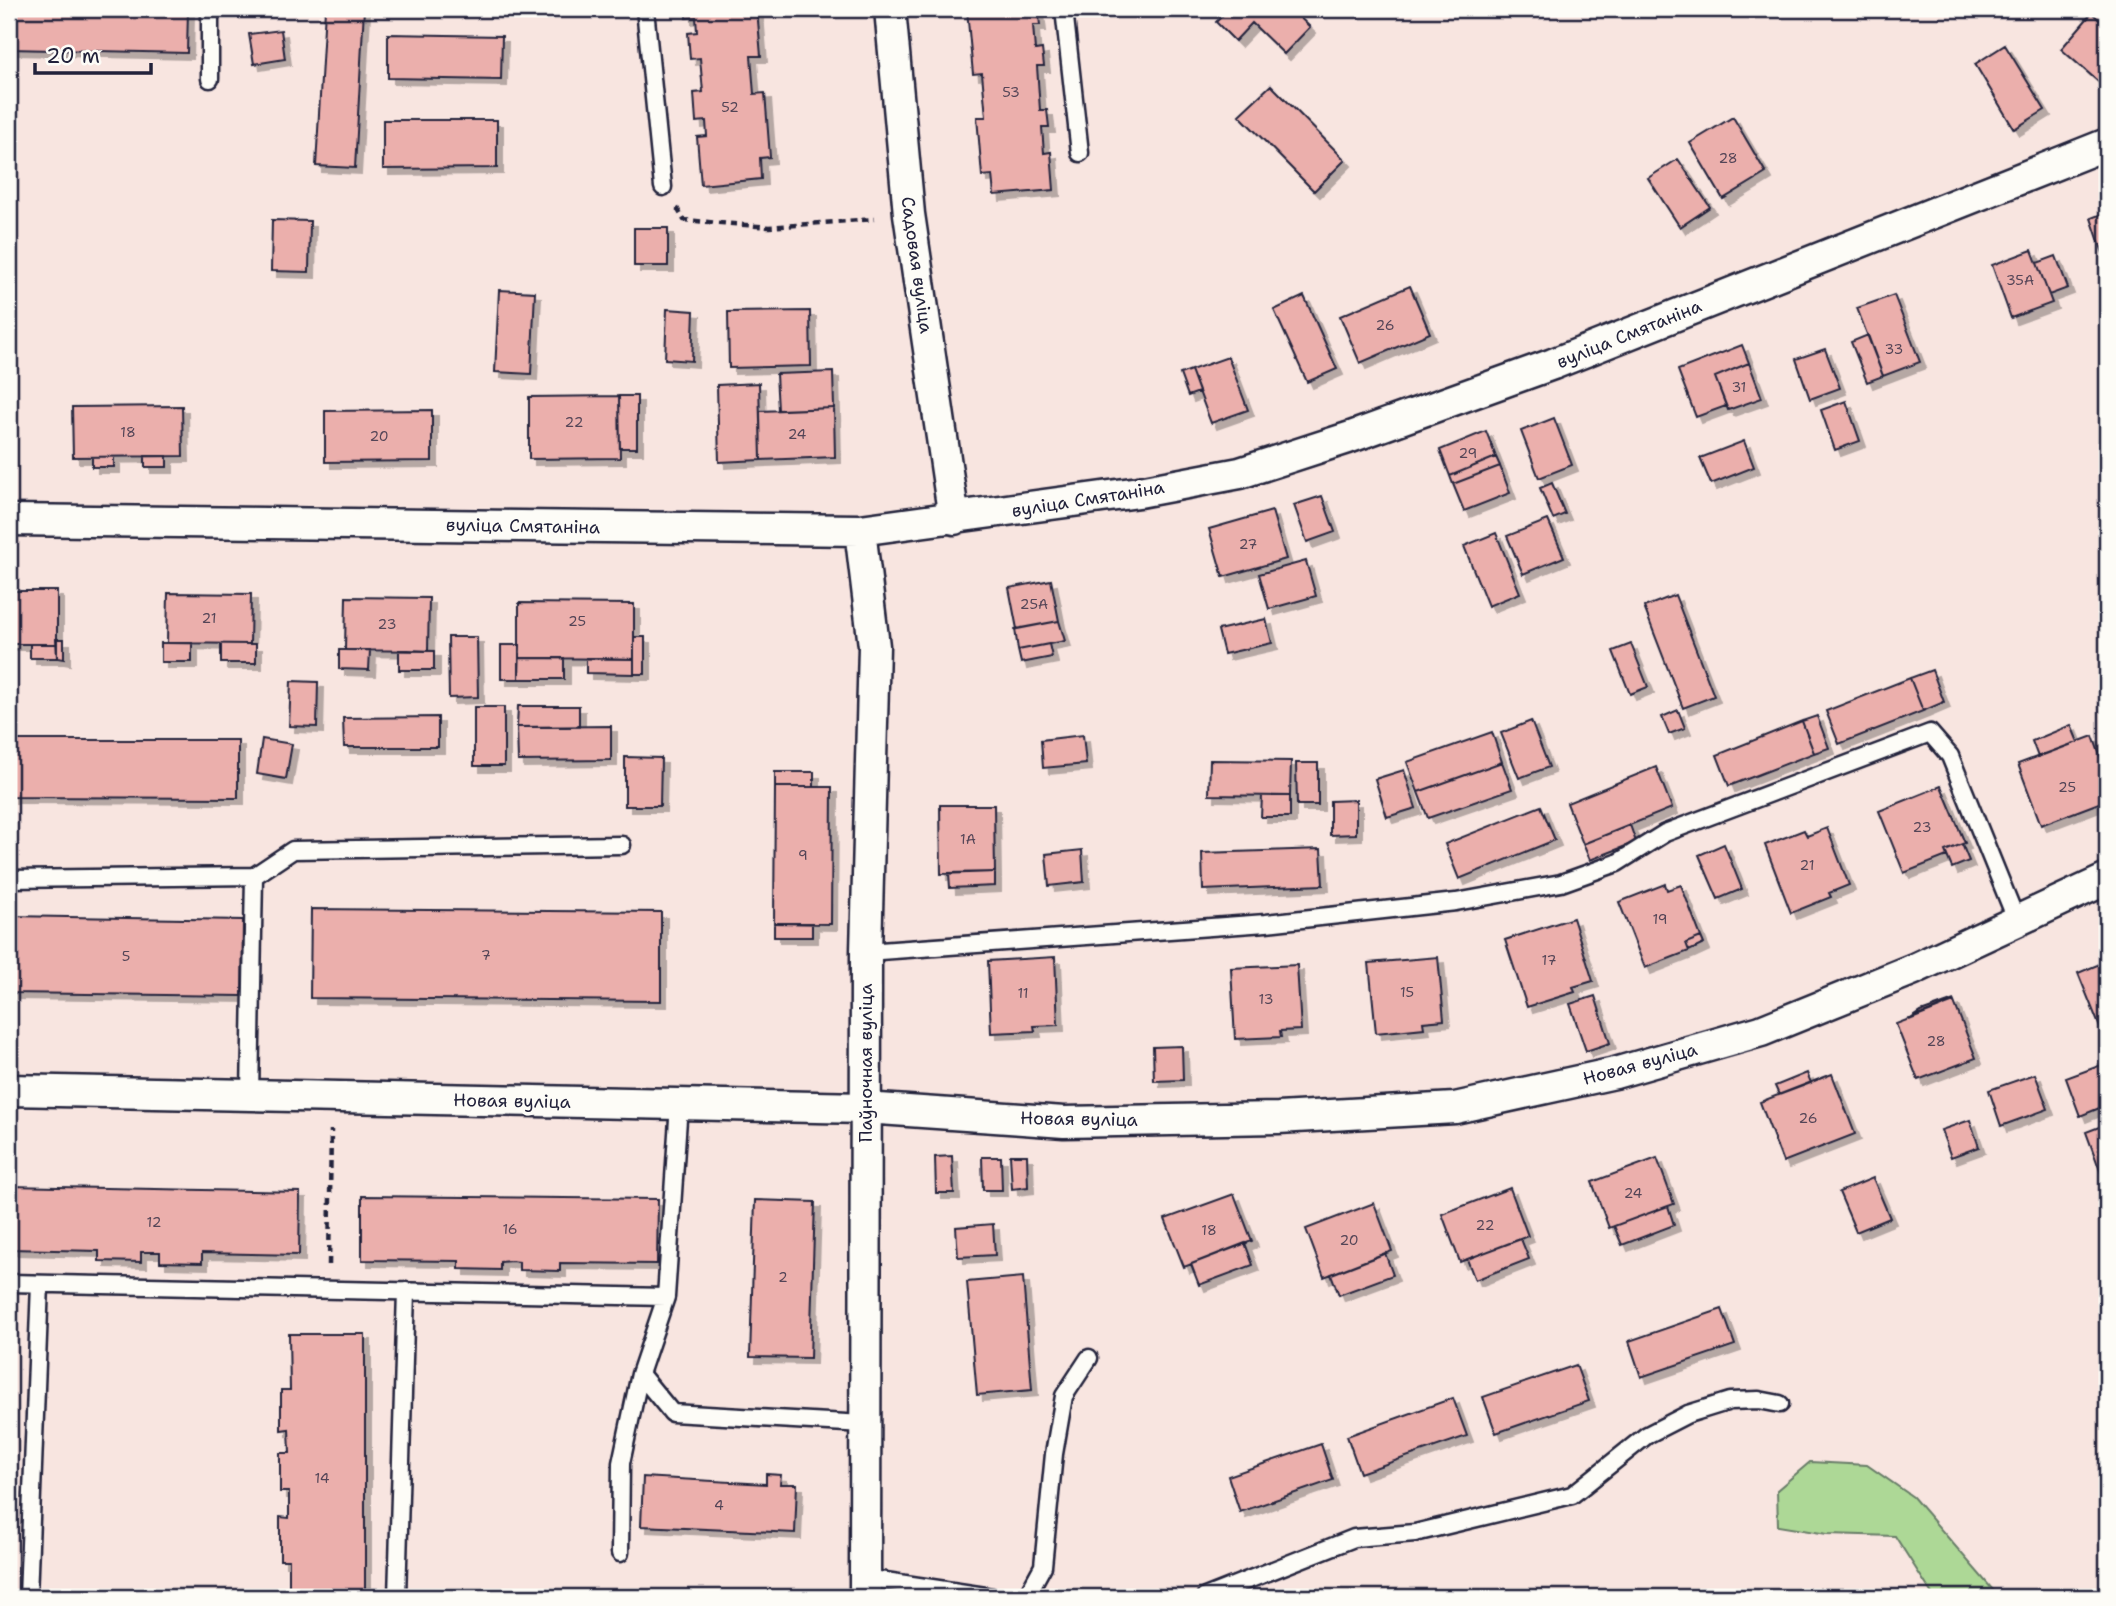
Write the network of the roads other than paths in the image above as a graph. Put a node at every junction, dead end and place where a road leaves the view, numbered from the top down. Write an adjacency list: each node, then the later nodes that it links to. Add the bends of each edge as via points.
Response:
1 (210, 9): 5 (lane)
2 (645, 9): 8 (lane)
3 (890, 9): 9 (street, Садовая вуліца, via 909,214)
4 (1064, 9): 7 (lane)
5 (211, 79)
6 (2107, 144): 9 (street, вуліца Смятаніна, via 1553,364 1348,438 1240,473)
7 (1080, 153)
8 (663, 187)
9 (954, 519): 11 (street, вуліца Смятаніна)
10 (9, 520): 11 (street, вуліца Смятаніна)
11 (860, 530): 17 (street, Паўночная вуліца, via 874,646)
12 (622, 845): 13 (lane, via 293,850)
13 (254, 876): 14 (lane); 19 (lane)
14 (9, 879)
15 (2107, 879): 16 (street, Новая вуліца)
16 (2016, 919): 17 (lane, via 1950,756 1930,733 1665,832 1617,863 1561,883 1457,902 1266,923); 21 (street, Новая вуліца, via 1914,969 1761,1031 1615,1073 1455,1108 1278,1118 1064,1122)
17 (866, 952): 21 (street, Паўночная вуліца)
18 (9, 1090): 19 (street, Новая вуліца)
19 (250, 1095): 20 (street, Новая вуліца)
20 (679, 1104): 21 (street, Новая вуліца); 25 (lane)
21 (865, 1108): 29 (street, Паўночная вуліца)
22 (9, 1283): 23 (lane)
23 (40, 1284): 24 (lane); 32 (lane)
24 (406, 1291): 25 (lane); 33 (lane)
25 (666, 1297): 27 (lane)
26 (1089, 1358): 35 (lane, via 1064,1396 1043,1566)
27 (640, 1374): 29 (lane, via 672,1413); 30 (lane, via 621,1463)
28 (1780, 1404): 36 (lane, via 1730,1401 1688,1414 1647,1435 1572,1495 1415,1533 1354,1538)
29 (864, 1424): 31 (street, Паўночная вуліца)
30 (620, 1553)
31 (865, 1588): 34 (lane)
32 (28, 1597)
33 (397, 1597)
34 (992, 1597)
35 (1026, 1597)
36 (1205, 1597)

